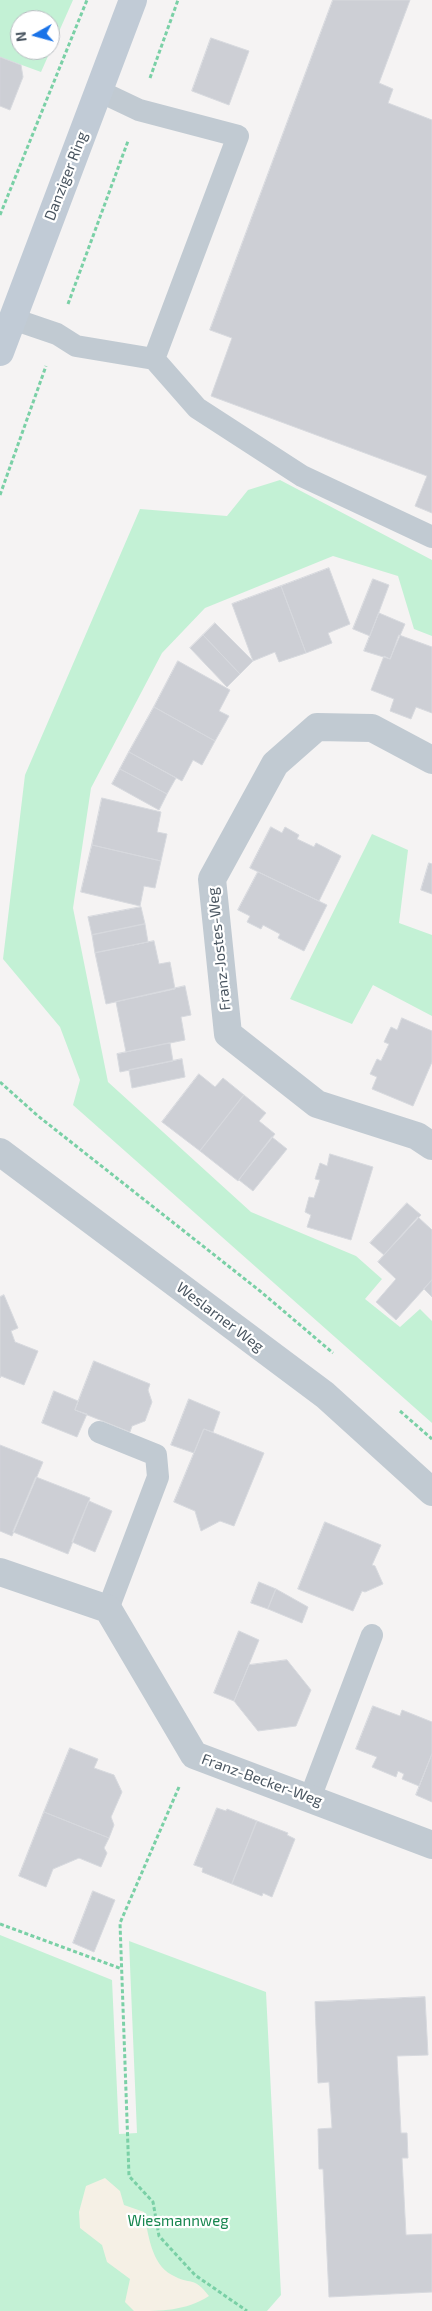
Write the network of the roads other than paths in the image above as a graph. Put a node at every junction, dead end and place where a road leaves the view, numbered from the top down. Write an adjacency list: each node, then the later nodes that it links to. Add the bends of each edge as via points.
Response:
1 (133, 0): 2 (main road, Danziger Ring)
2 (99, 91): 3 (main road, Danziger Ring); 5 (lane, via 139,110 238,136)
3 (13, 319): 4 (main road, Danziger Ring); 5 (lane, via 57,334 76,346)
4 (0, 352)
5 (154, 360): 6 (lane, via 197,408 302,476)
6 (432, 537)
7 (432, 760): 8 (street, Franz-Jostes-Weg, via 372,728 317,727 274,764 212,879 228,1034 317,1104 417,1136)
8 (432, 1146)
9 (0, 1152): 11 (street, Weslarner Weg, via 325,1395)
10 (99, 1432): 13 (lane, via 156,1455 158,1477)
11 (432, 1492)
12 (0, 1572): 13 (street)
13 (108, 1608): 15 (street, Franz-Becker-Weg, via 194,1755)
14 (372, 1635): 15 (lane)
15 (310, 1798): 16 (street, Franz-Becker-Weg)
16 (432, 1845)

